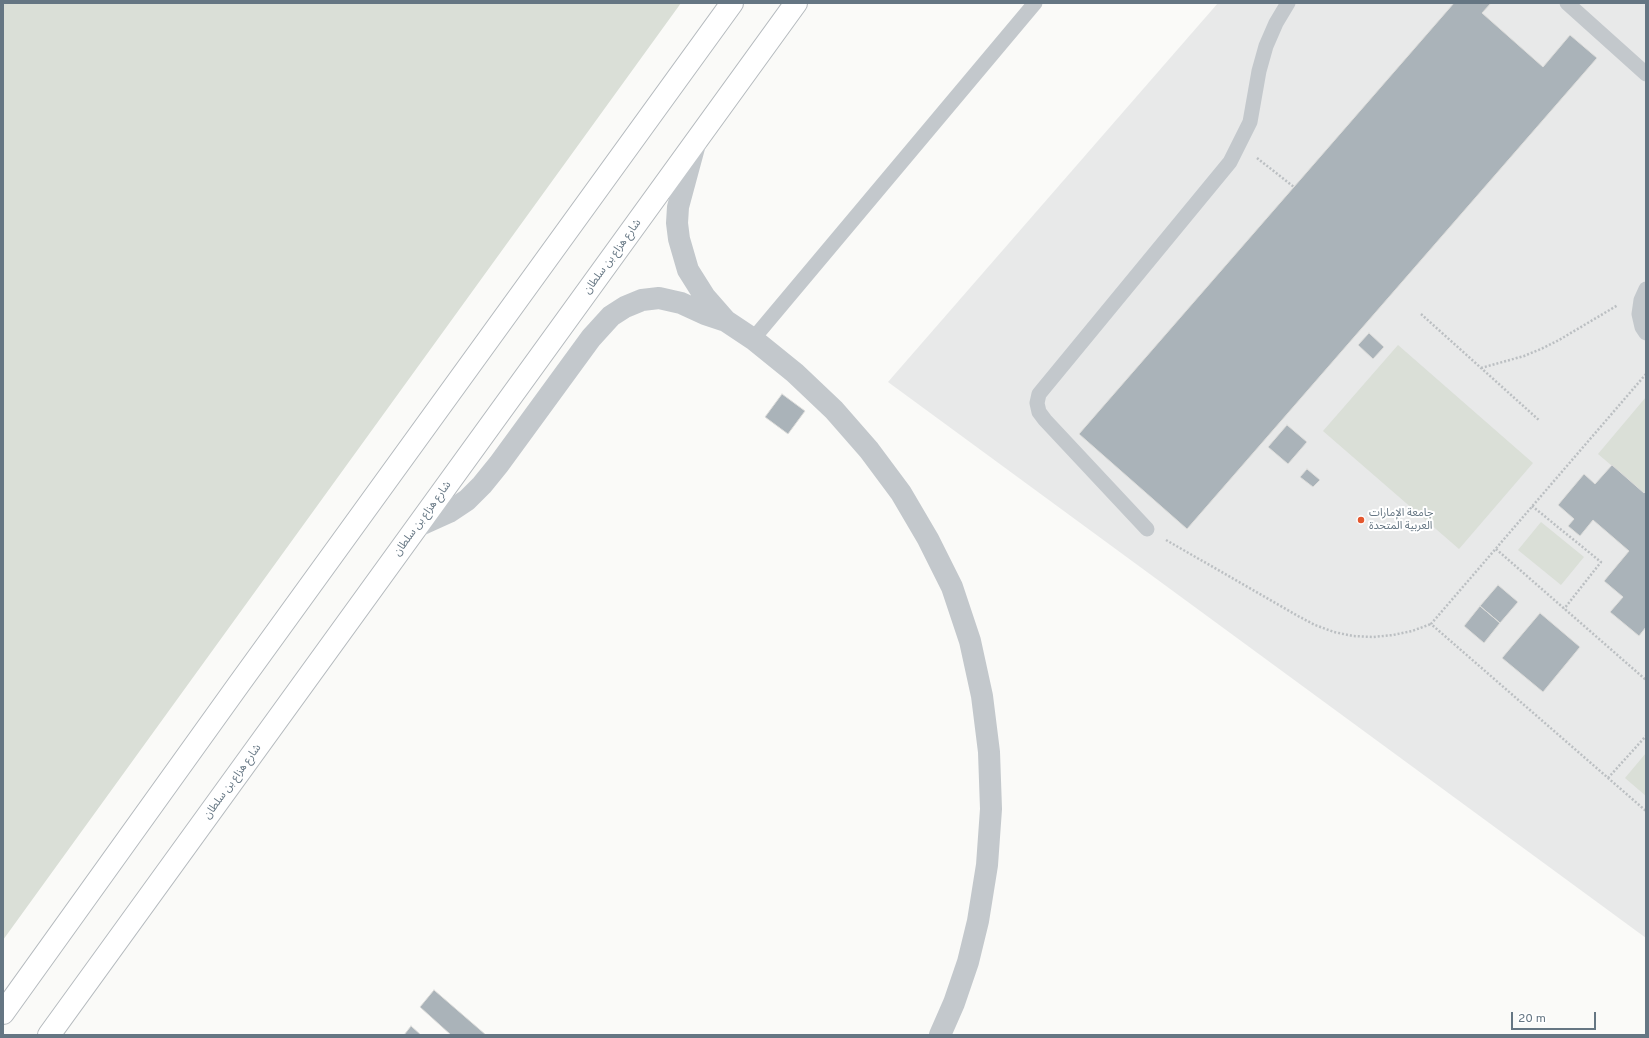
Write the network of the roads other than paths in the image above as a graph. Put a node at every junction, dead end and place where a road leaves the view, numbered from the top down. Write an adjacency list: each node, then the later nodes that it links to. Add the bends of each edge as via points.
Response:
1 (732, 3): 14 (main road)
2 (796, 3): 7 (main road, شارع هزاع بن سلطان)
3 (1035, 3): 11 (lane)
4 (1288, 3): 13 (lane, via 1266,46 1250,122 1230,162 1038,394 1039,412 1045,420)
5 (1567, 3): 6 (lane)
6 (1646, 74)
7 (696, 141): 9 (street, via 678,207 679,239 688,270 696,284); 12 (main road, شارع هزاع بن سلطان)
8 (1646, 290): 10 (lane, via 1639,314)
9 (726, 321): 11 (street); 12 (street, via 680,303 659,298 642,300 611,316 591,338 482,485 467,500 449,512)
10 (1646, 333)
11 (753, 339): 16 (street, via 795,373 834,410 869,450 901,493 952,587 970,640 982,696 989,752 991,809 987,865 968,962)
12 (418, 526): 15 (main road, شارع هزاع بن سلطان)
13 (1147, 529)
14 (3, 1013)
15 (50, 1035)
16 (940, 1035)

